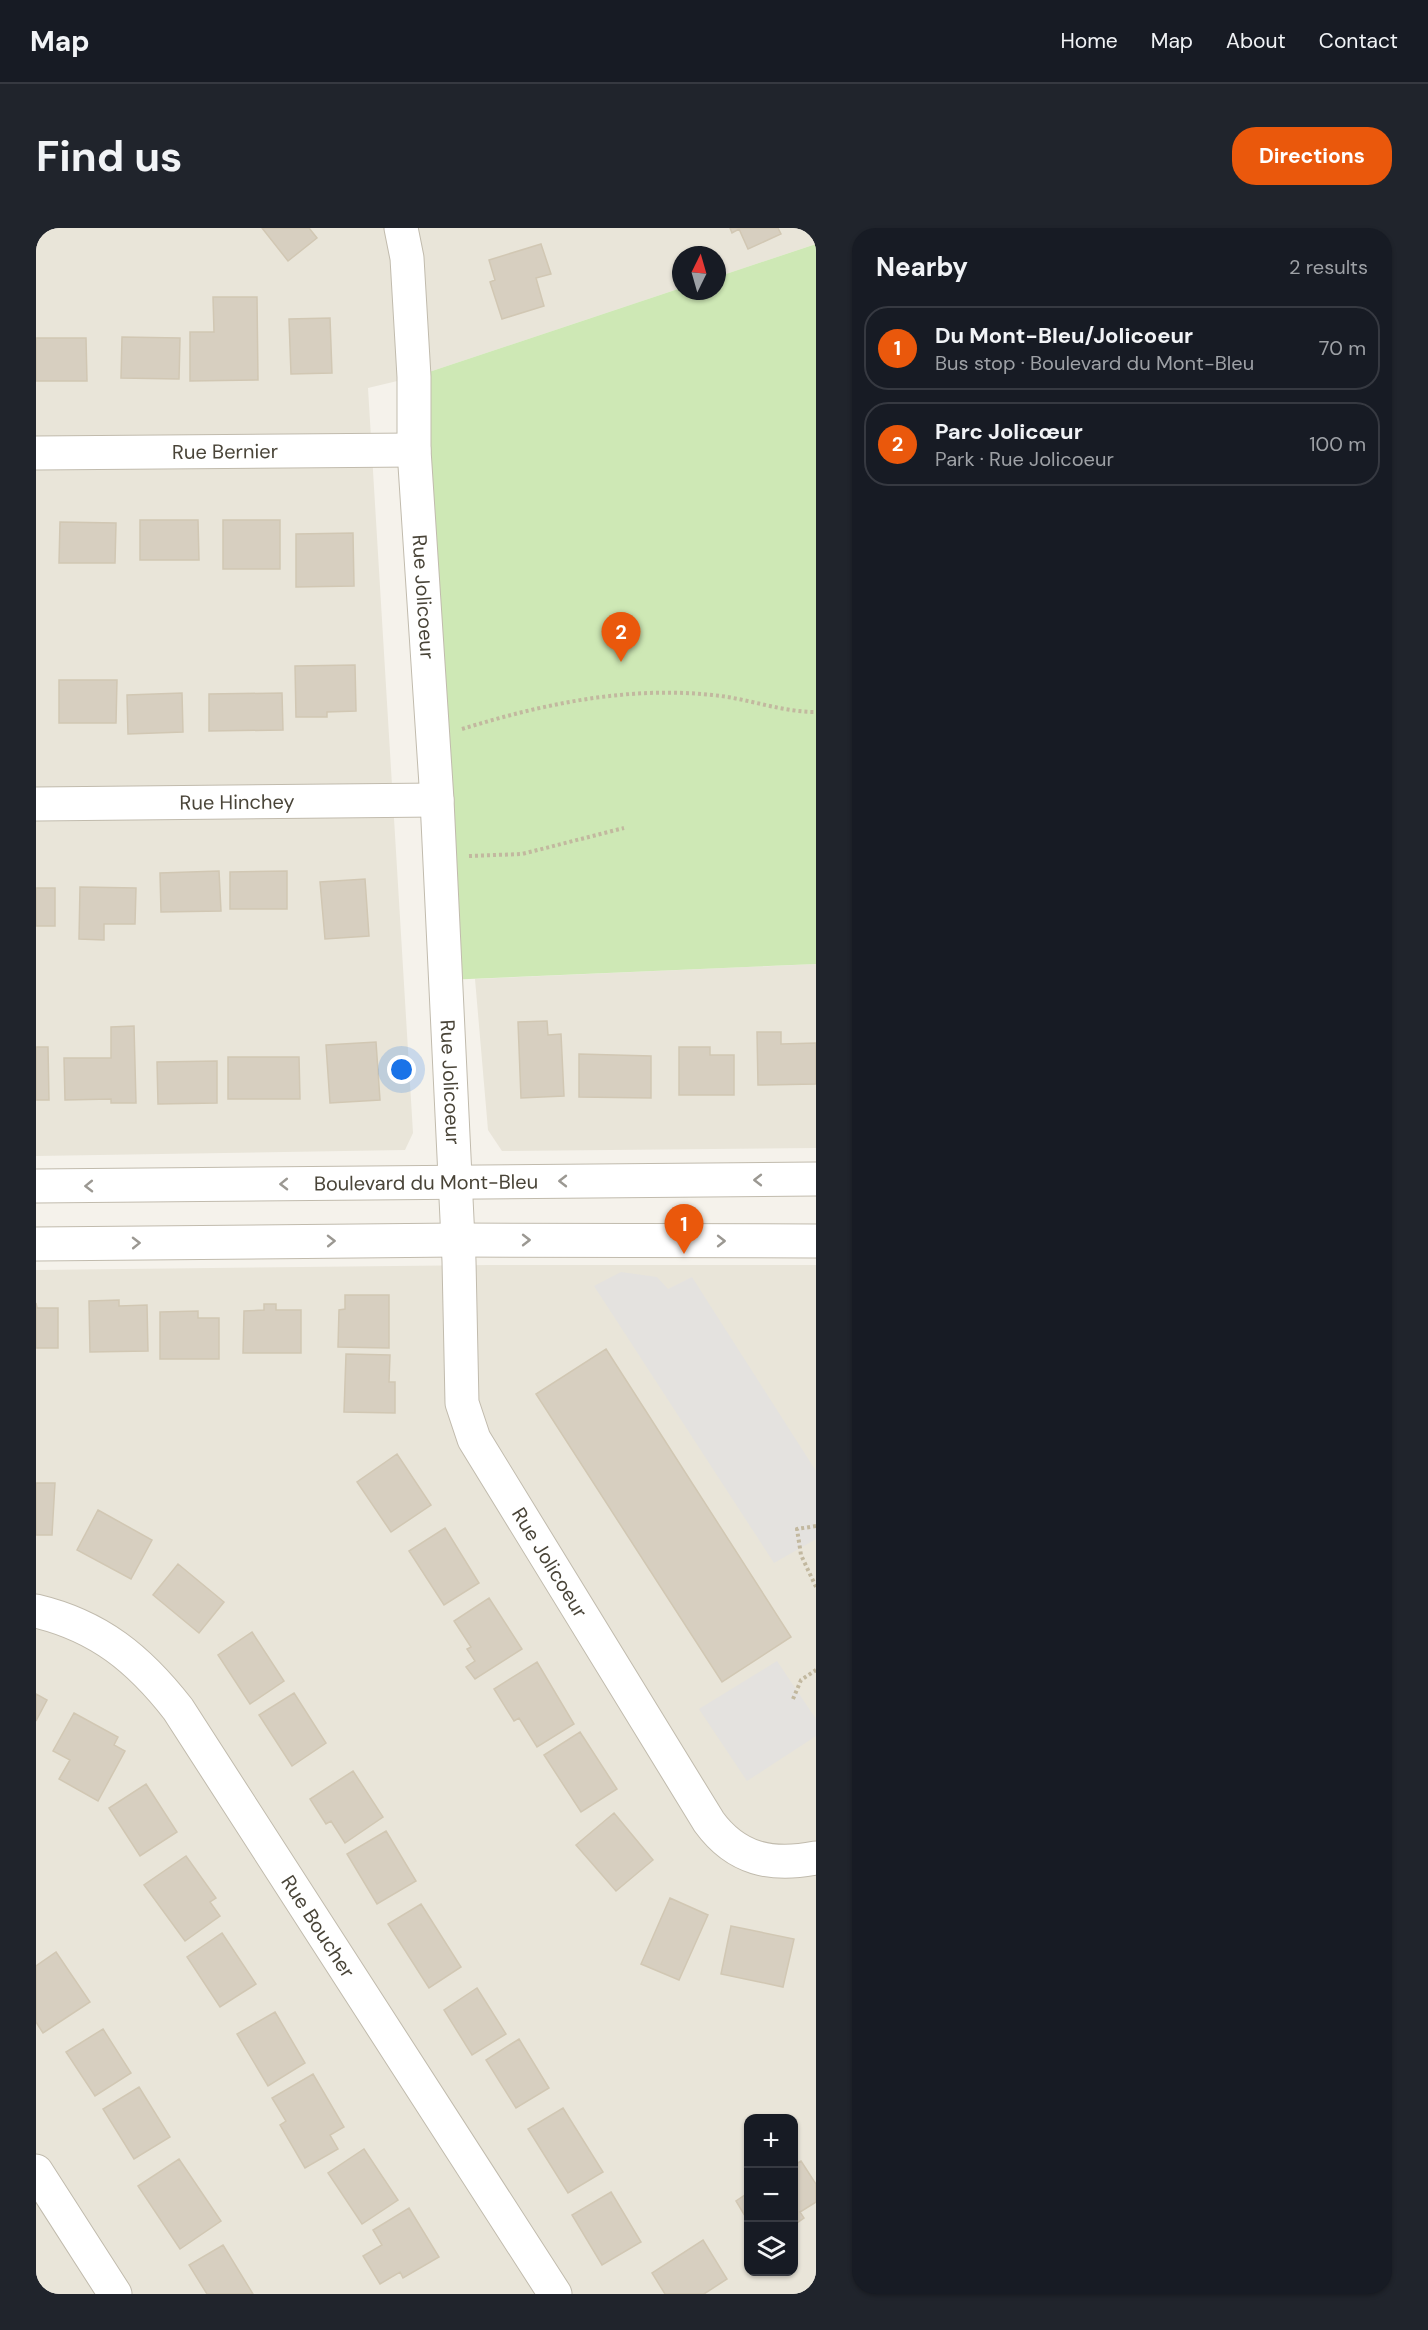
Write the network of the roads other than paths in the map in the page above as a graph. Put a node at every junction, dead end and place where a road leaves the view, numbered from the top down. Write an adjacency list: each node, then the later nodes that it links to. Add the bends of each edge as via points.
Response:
1 (401, 228): 2 (street, Rue Jolicoeur, via 408,270)
2 (414, 450): 3 (street, Rue Bernier); 4 (street, Rue Jolicoeur)
3 (36, 453)
4 (436, 800): 5 (street, Rue Hinchey); 7 (street, Rue Jolicoeur)
5 (36, 804)
6 (816, 1179): 7 (street, Boulevard du Mont-Bleu, one-way to 7)
7 (454, 1182): 8 (street, Boulevard du Mont-Bleu, one-way to 8); 9 (street, Rue Jolicoeur)
8 (36, 1186)
9 (458, 1239): 10 (street, one-way to 10); 11 (street, one-way to 9); 13 (street, Rue Jolicoeur, via 462,1403 474,1439 721,1839 757,1858 790,1862)
10 (816, 1241)
11 (36, 1244)
12 (36, 1611): 16 (street, Rue Boucher, via 59,1616 111,1643 157,1682 178,1709)
13 (816, 1858)
14 (36, 2171): 15 (street)
15 (115, 2294)
16 (555, 2294)

